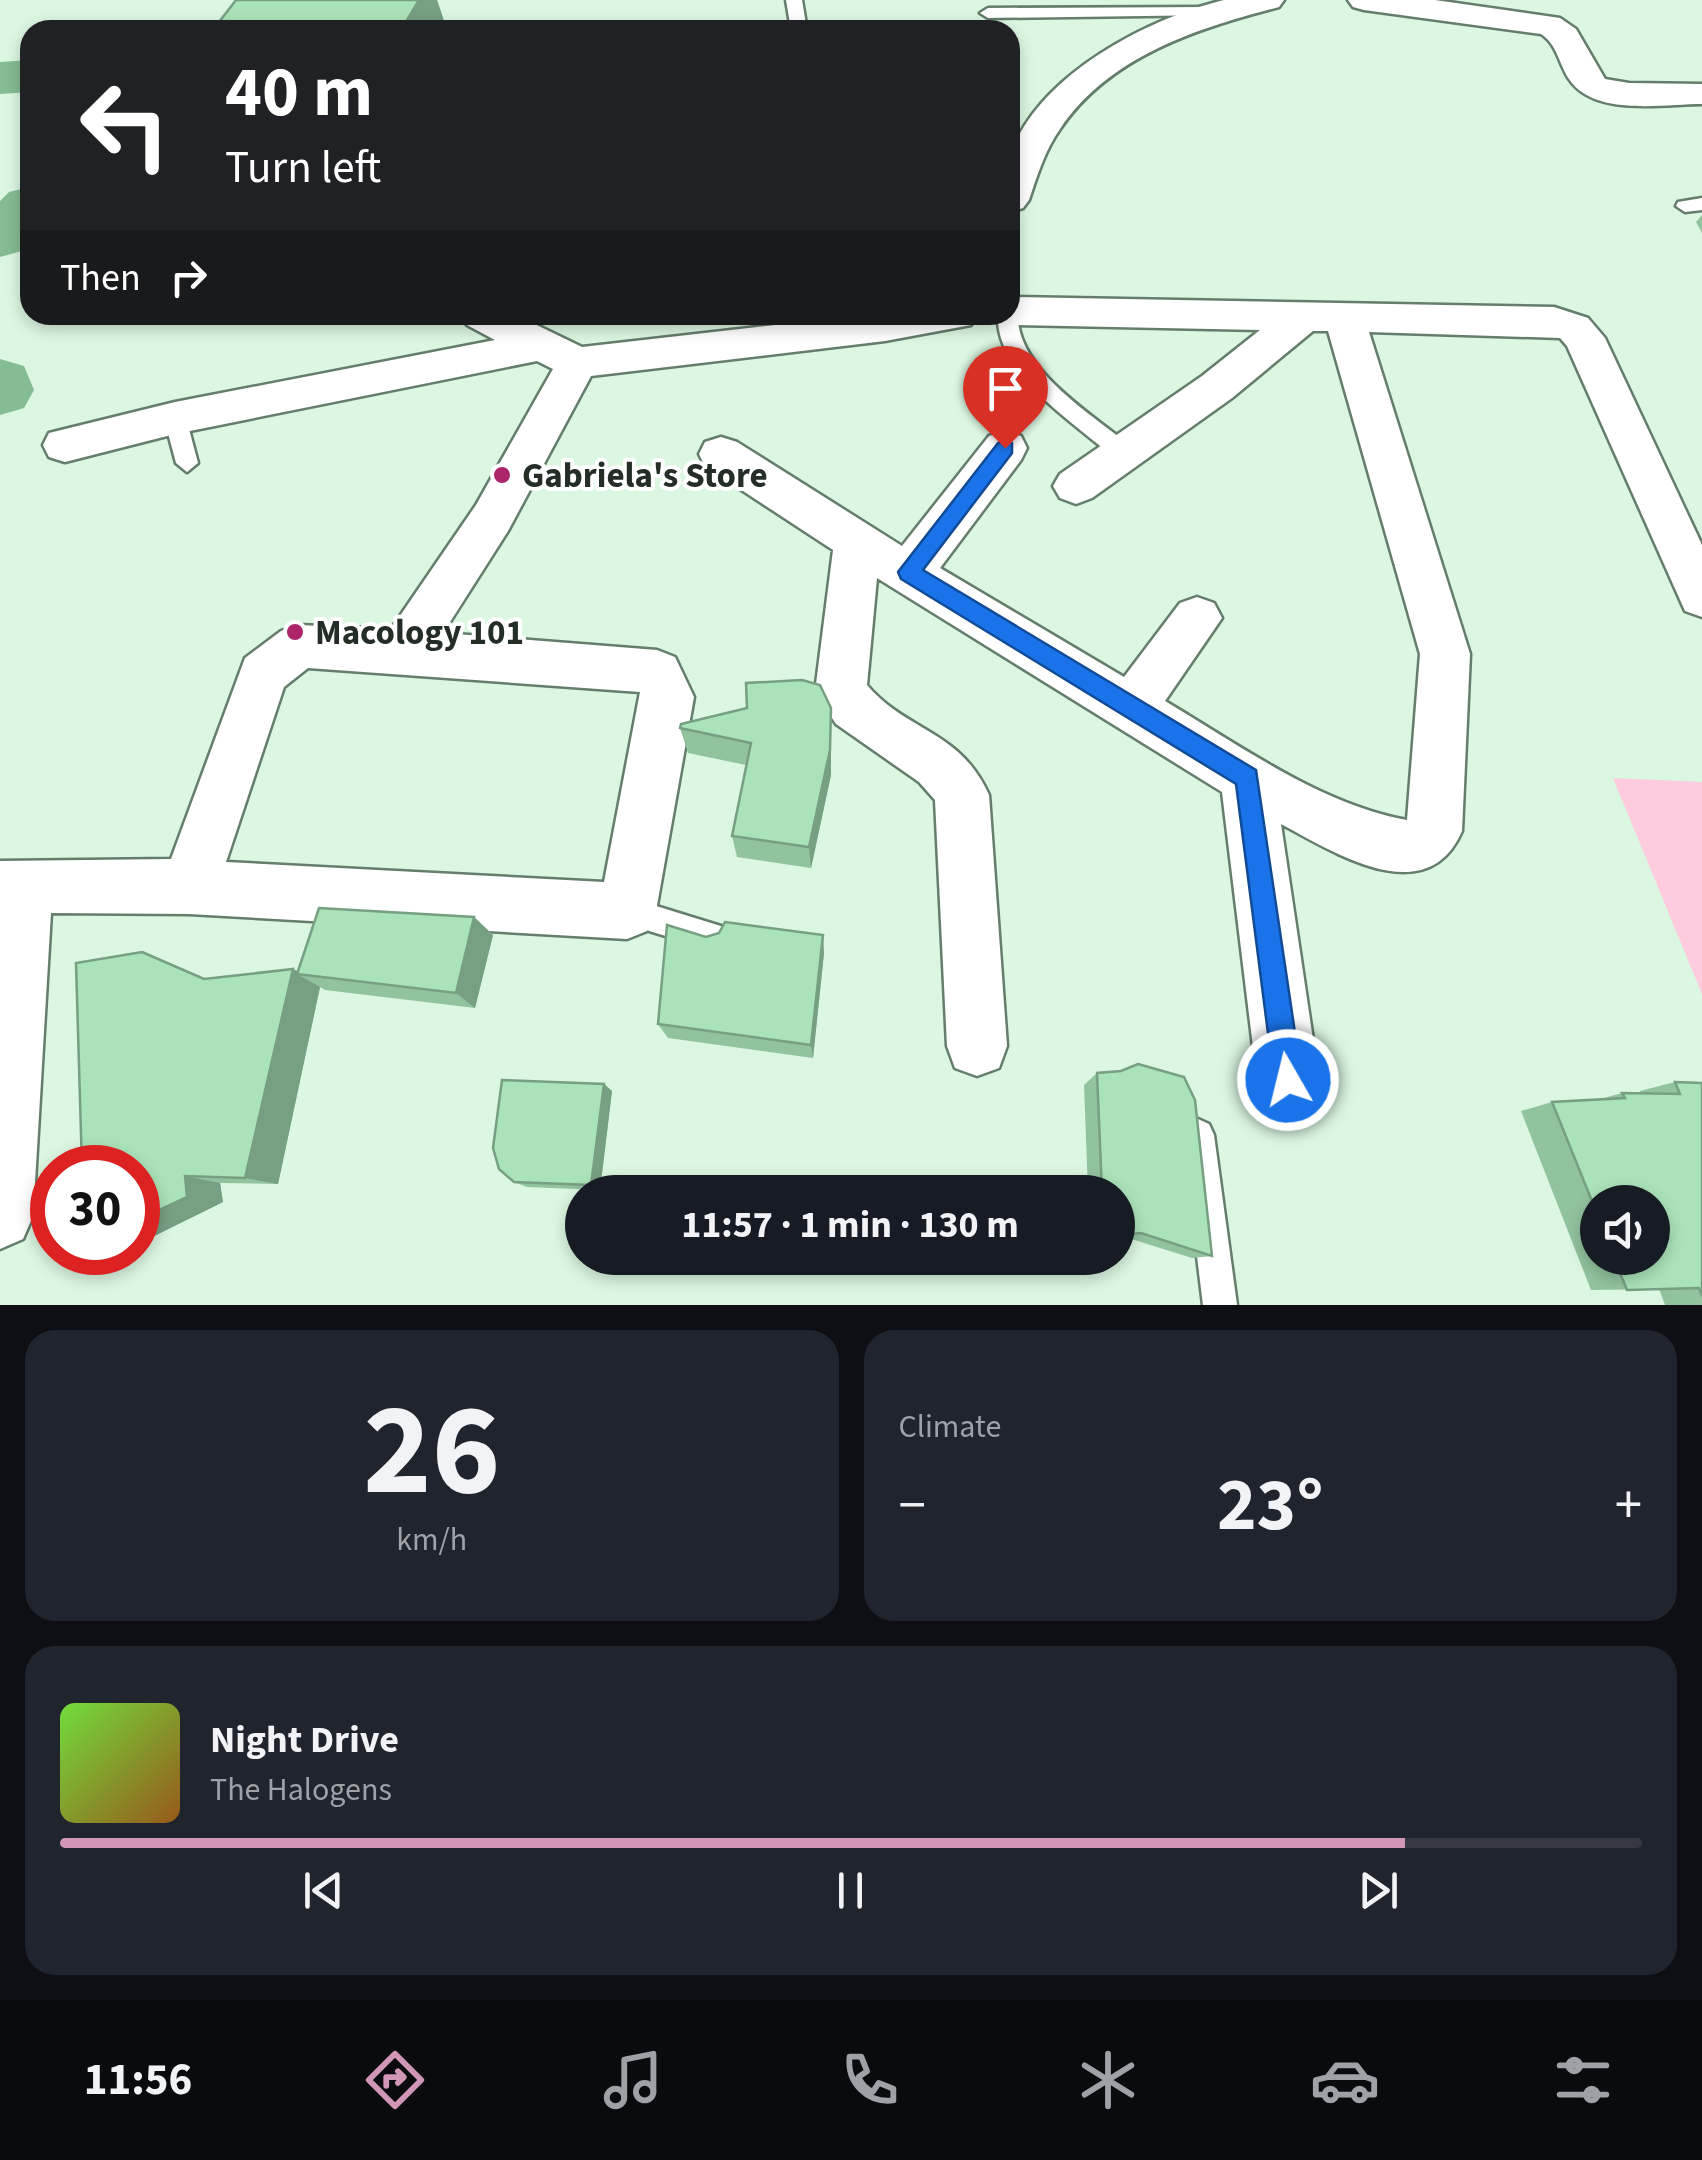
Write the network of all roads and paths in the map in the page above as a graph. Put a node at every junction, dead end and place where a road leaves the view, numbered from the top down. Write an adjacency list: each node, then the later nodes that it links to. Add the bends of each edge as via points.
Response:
1 (1268, 0): 4 (street)
2 (1364, 0): 6 (street, via 1549,24 1563,33 1583,75 1598,89)
3 (1166, 1): 4 (street)
4 (1214, 12): 5 (lane); 7 (street, via 1153,37 1072,92 1046,121)
5 (988, 13)
6 (1702, 94)
7 (1020, 171)
8 (1020, 313): 9 (street)
9 (1325, 315): 17 (street); 23 (street, via 1554,321 1574,328); 27 (street, via 1444,654 1435,831 1415,848 1358,836)
10 (501, 325): 13 (street)
11 (902, 325): 13 (street)
12 (1006, 325): 17 (lane, via 1031,374)
13 (558, 355): 14 (street); 25 (street, via 492,518)
14 (175, 418): 15 (street); 19 (lane)
15 (65, 445)
16 (1005, 448): 22 (street)
17 (1124, 452): 20 (street)
18 (721, 454): 21 (street)
19 (188, 464)
20 (1076, 486)
21 (856, 542): 22 (street); 32 (street, via 841,692 854,712 952,774 962,794)
22 (908, 572): 26 (street)
23 (1702, 597)
24 (1197, 618): 26 (street)
25 (404, 650): 29 (street, via 299,646 263,674); 30 (street, via 658,672 668,697)
26 (1132, 706): 27 (street)
27 (1247, 778): 33 (street)
28 (10, 887): 29 (street); 35 (street, via 22,913)
29 (188, 887): 30 (street)
30 (627, 912): 31 (lane)
31 (714, 938)
32 (978, 1046)
33 (1288, 1080)
34 (1195, 1116): 36 (lane)
35 (0, 1216)
36 (1220, 1305)

